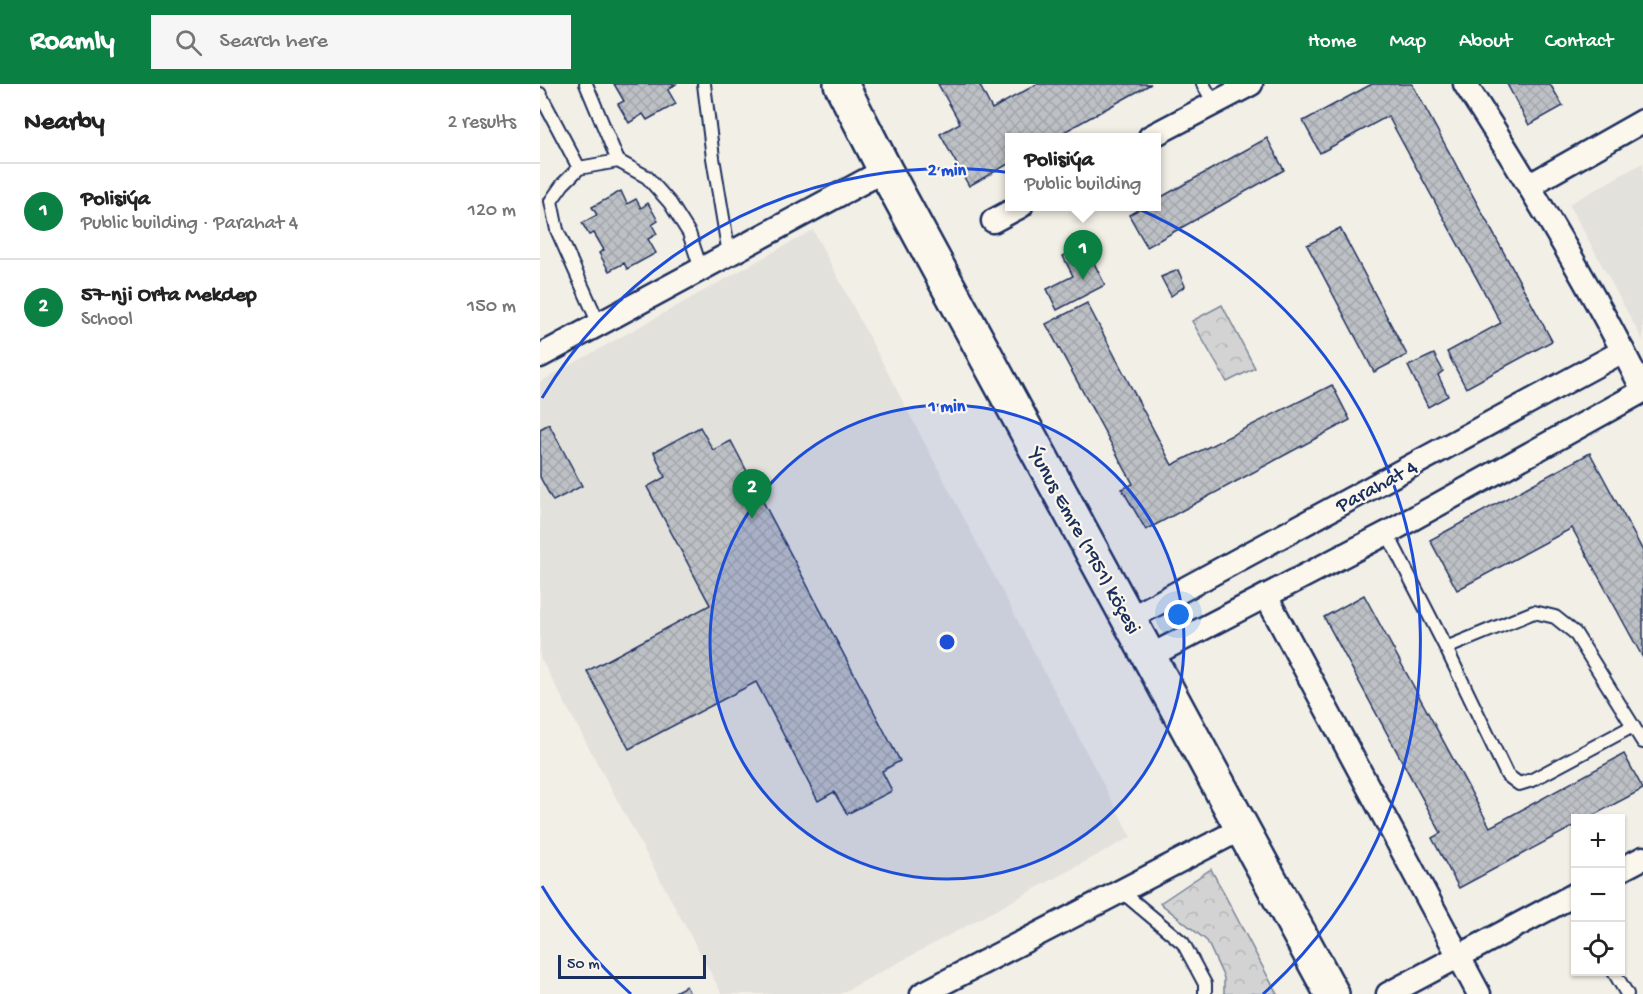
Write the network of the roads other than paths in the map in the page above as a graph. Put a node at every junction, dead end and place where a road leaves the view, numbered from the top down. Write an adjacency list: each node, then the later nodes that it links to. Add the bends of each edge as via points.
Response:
1 (586, 84): 10 (lane)
2 (704, 84): 17 (lane)
3 (842, 84): 12 (street, Ýunus Emre (1951) köçesi)
4 (1251, 84): 7 (street)
5 (1466, 84): 13 (street)
6 (540, 94): 11 (lane)
7 (1209, 94): 9 (street)
8 (1643, 121): 13 (street)
9 (1157, 133)
10 (618, 161): 11 (lane); 18 (lane, via 647,177 670,203 689,233)
11 (579, 168): 14 (lane)
12 (885, 170): 17 (street); 25 (street, Ýunus Emre (1951) köçesi)
13 (1530, 185): 20 (street)
14 (546, 203): 19 (lane)
15 (1013, 211): 16 (street)
16 (993, 221)
17 (729, 254): 18 (street)
18 (701, 269): 19 (street)
19 (599, 324): 21 (street)
20 (1623, 351): 22 (street); 25 (street, Parahat 4)
21 (540, 356)
22 (1643, 390): 23 (street)
23 (1387, 533): 24 (street); 26 (lane)
24 (1266, 596): 27 (street); 35 (street)
25 (1129, 619): 27 (street, Ýunus Emre (1951) köçesi)
26 (1446, 648): 28 (lane, via 1534,612 1555,617 1575,633); 28 (lane, via 1507,775 1519,783 1532,780)
27 (1150, 656): 30 (street, Ýunus Emre (1951) köçesi)
28 (1633, 726): 29 (lane)
29 (1643, 742)
30 (1243, 828): 33 (street); 39 (street, Ýunus Emre (1951) köçesi)
31 (1643, 858): 32 (street)
32 (1624, 868)
33 (1121, 891): 37 (street); 38 (lane, via 1183,943 1205,984)
34 (1571, 898): 35 (street)
35 (1458, 956): 40 (street); 41 (street)
36 (1616, 976): 42 (lane)
37 (922, 994)
38 (1205, 994)
39 (1332, 994)
40 (1388, 994)
41 (1479, 994)
42 (1627, 994)

